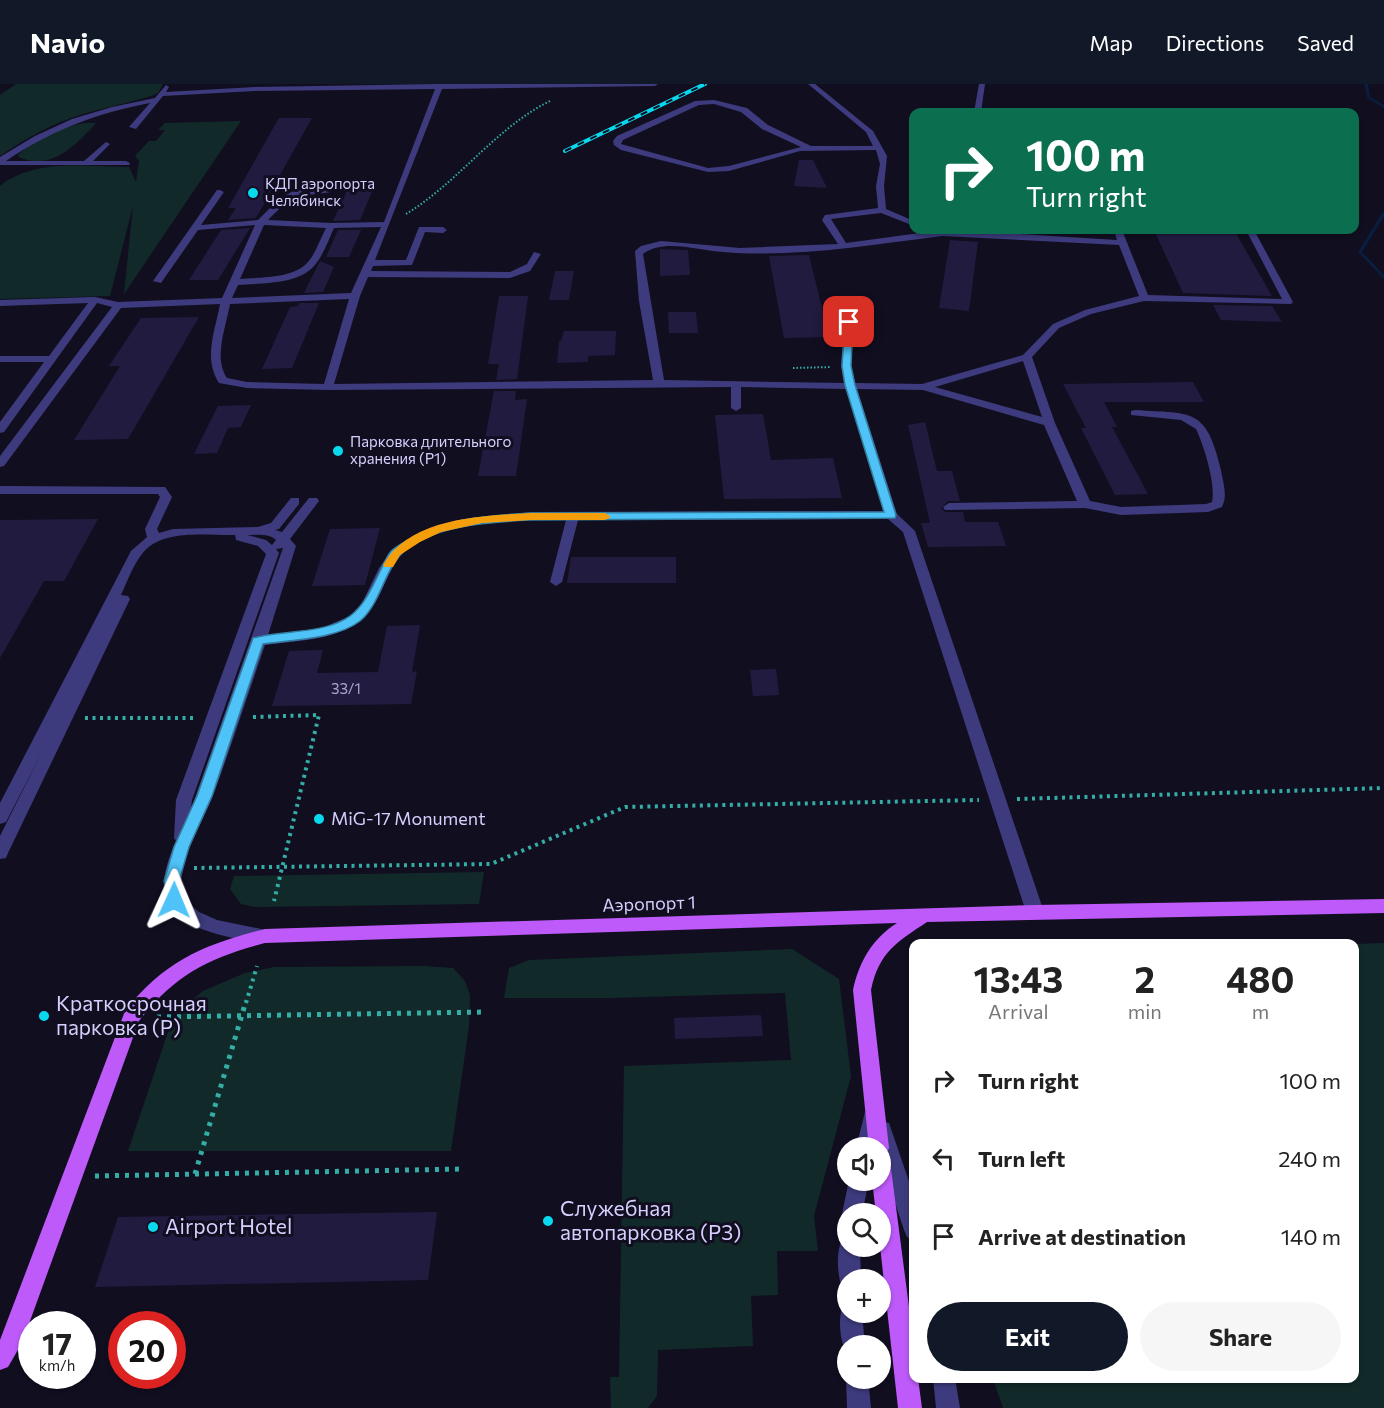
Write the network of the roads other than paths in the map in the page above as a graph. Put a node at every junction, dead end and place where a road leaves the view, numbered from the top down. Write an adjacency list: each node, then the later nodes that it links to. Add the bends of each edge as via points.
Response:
1 (168, 84): 8 (lane)
2 (589, 84): 3 (lane); 6 (lane)
3 (655, 84)
4 (811, 84): 12 (lane, via 869,131)
5 (982, 84): 9 (lane)
6 (439, 86): 7 (lane); 22 (lane)
7 (221, 88): 8 (lane)
8 (160, 97): 10 (lane); 14 (lane, via 91,114 54,128 29,140)
9 (978, 108)
10 (133, 126)
11 (106, 144): 15 (lane)
12 (878, 148): 13 (lane); 19 (lane, via 884,164 880,186)
13 (812, 149): 13 (lane, via 787,151 738,168 708,170 624,147 617,141 698,103 714,102 744,111 765,127)
14 (0, 162): 15 (lane)
15 (86, 163): 16 (lane)
16 (126, 163)
17 (328, 190): 20 (lane, via 299,192 284,199)
18 (220, 192): 24 (lane)
19 (882, 210): 21 (lane); 31 (lane, via 828,217 828,224)
20 (261, 222): 23 (lane); 24 (lane); 36 (lane)
21 (909, 222)
22 (387, 224): 23 (lane); 33 (lane)
23 (331, 226): 36 (lane, via 311,264 303,271)
24 (196, 228): 35 (lane)
25 (443, 230): 33 (lane, via 422,229 409,263)
26 (934, 234): 31 (lane)
27 (1021, 234): 30 (lane)
28 (1119, 234): 30 (lane)
29 (1252, 234): 38 (lane, via 1288,302)
30 (1122, 243): 38 (lane)
31 (844, 246): 47 (lane, via 768,251 662,244 642,248 638,253 639,269)
32 (537, 254): 34 (lane, via 533,265 510,275)
33 (369, 263): 34 (lane)
34 (364, 274): 37 (lane)
35 (158, 281)
36 (234, 282): 40 (lane)
37 (355, 296): 40 (lane); 50 (lane)
38 (1144, 298): 44 (lane, via 1089,312 1056,326)
39 (95, 300): 41 (lane); 42 (lane); 46 (lane)
40 (226, 300): 42 (lane); 50 (lane, via 214,356 216,370 224,381)
41 (0, 303)
42 (118, 305): 56 (lane)
43 (849, 322): 49 (lane, via 846,366)
44 (1027, 357): 51 (lane); 54 (lane)
45 (0, 359): 46 (lane)
46 (50, 359): 55 (lane)
47 (659, 383): 48 (lane); 50 (lane)
48 (736, 383): 49 (lane); 52 (lane)
49 (850, 385): 51 (lane); 62 (lane)
50 (328, 387)
51 (922, 387): 54 (lane)
52 (736, 408)
53 (1136, 413): 60 (lane, via 1183,417 1197,423 1204,431 1220,495 1218,504 1208,508 1121,511)
54 (1049, 423): 60 (lane)
55 (0, 430)
56 (0, 464)
57 (0, 490): 66 (lane, via 161,490 166,496 151,530)
58 (295, 501): 64 (lane, via 275,526)
59 (313, 501): 67 (lane)
60 (1085, 504): 61 (lane)
61 (949, 507)
62 (891, 515): 63 (lane); 75 (lane, via 909,531)
63 (573, 517): 69 (lane); 70 (lane, via 482,519 438,529 395,553 365,609 355,619 338,628)
64 (260, 531): 65 (lane); 66 (lane, via 173,533); 67 (lane, via 277,534)
65 (237, 537): 68 (lane, via 262,543); 73 (lane, via 176,540 146,555)
66 (154, 538): 71 (lane, via 137,551)
67 (287, 543): 68 (lane); 70 (lane)
68 (273, 552): 72 (lane, via 184,800)
69 (556, 582)
70 (258, 641): 72 (lane, via 205,796)
71 (0, 818)
72 (182, 847): 77 (lane, via 172,881 174,900 188,914 223,930)
73 (0, 853)
74 (1384, 906): 75 (main road, Аэропорт 1)
75 (1035, 912): 76 (main road, Аэропорт 1)
76 (927, 915): 77 (main road, Аэропорт 1); 78 (main road, via 880,945 864,978)
77 (265, 936): 83 (main road, Аэропорт 1, via 212,952 176,971 158,983 131,1017 10,1343)
78 (874, 1106): 79 (lane); 80 (main road); 82 (lane)
79 (868, 1137)
80 (878, 1137)
81 (884, 1191): 87 (main road)
82 (909, 1214)
83 (0, 1359)
84 (945, 1383): 88 (lane)
85 (858, 1389): 86 (lane)
86 (860, 1408)
87 (910, 1408)
88 (948, 1408)

